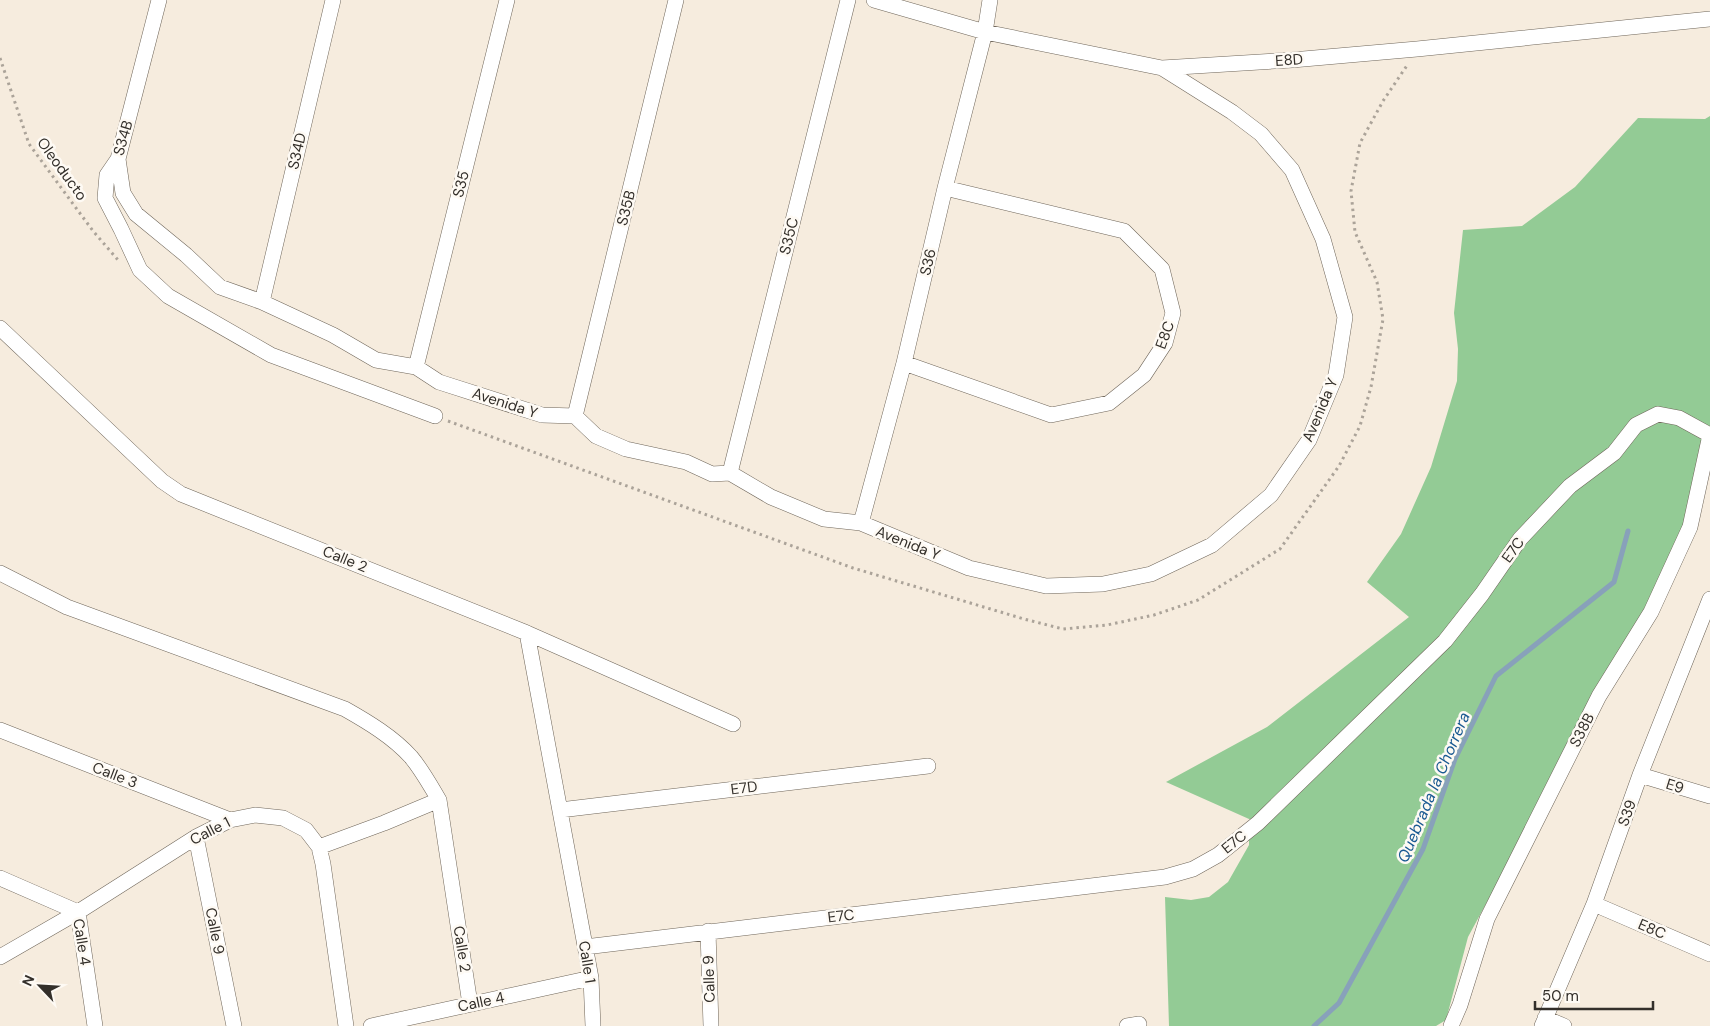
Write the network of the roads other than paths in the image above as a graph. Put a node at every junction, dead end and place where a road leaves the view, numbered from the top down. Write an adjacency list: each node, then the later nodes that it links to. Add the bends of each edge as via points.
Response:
1 (159, 0): 11 (street, S34B)
2 (333, 0): 13 (street, S34D)
3 (507, 0): 16 (street, S35)
4 (676, 0): 18 (street, S35B)
5 (848, 0): 20 (street, S35C)
6 (874, 0): 9 (street, E8D)
7 (990, 0): 9 (street, S36)
8 (1710, 19): 10 (street, E8D, via 1417,50)
9 (985, 32): 10 (street, E8D); 12 (street, S36)
10 (1162, 68): 21 (street, Avenida Y, via 1261,134 1292,170 1323,239 1345,318 1336,375 1309,440 1271,495 1212,545 1151,574 1102,584 1046,586 969,568)
11 (118, 159): 13 (street, Avenida Y, via 123,193 136,214 220,287); 17 (street, S34B, via 107,175 105,198 140,270 168,296 271,355)
12 (945, 188): 15 (street, S36); 15 (street, E8C, via 1124,231 1162,269 1173,314 1165,343 1144,375 1109,403 1051,415)
13 (262, 302): 16 (street, Avenida Y, via 333,335 376,360)
14 (0, 328): 24 (street, Calle 2, via 162,481 181,494)
15 (904, 363): 21 (street, S36)
16 (416, 367): 18 (street, Avenida Y, via 439,382 542,416)
17 (435, 416)
18 (575, 416): 20 (street, Avenida Y, via 596,436 626,449 686,462 712,474)
19 (1710, 435): 38 (street, E7C, via 1679,418 1658,414 1636,424 1614,453 1570,486 1520,539 1445,641 1258,823 1218,855 1193,868 1165,877); 51 (street, S38B, via 1690,527 1651,612 1599,696 1487,919)
20 (730, 473): 21 (street, Avenida Y, via 772,497 824,518)
21 (861, 523)
22 (0, 573): 30 (street, Calle 2, via 67,608 345,708 370,723 410,756 424,773)
23 (1710, 599): 28 (street, S39)
24 (527, 633): 25 (street, Calle 2); 31 (street, Calle 1)
25 (733, 724)
26 (0, 730): 32 (street, Calle 3)
27 (928, 766): 31 (street, E7D)
28 (1640, 775): 29 (street, E9); 36 (street, S39)
29 (1710, 796)
30 (438, 800): 34 (street); 43 (street, Calle 2)
31 (560, 810): 39 (street, Calle 1)
32 (230, 820): 33 (street, Calle 1); 34 (street, Calle 1, via 255,815 283,818 306,830)
33 (196, 837): 37 (street, Calle 1); 46 (street, Calle 9)
34 (319, 847): 47 (street, Calle 1)
35 (0, 878): 37 (street, Calle 4)
36 (1594, 904): 40 (street, E8C); 44 (street, S39)
37 (78, 912): 41 (street, Calle 1); 45 (street, Calle 4)
38 (708, 932): 39 (street, E7C); 50 (street, Calle 9)
39 (585, 947): 42 (street, Calle 1)
40 (1710, 954)
41 (0, 956)
42 (591, 978): 43 (street, Calle 4); 49 (street, Calle 1)
43 (470, 1004): 48 (street, Calle 4)
44 (1544, 1022): 52 (street)
45 (95, 1026)
46 (234, 1026)
47 (346, 1026)
48 (371, 1026)
49 (593, 1026)
50 (711, 1026)
51 (1451, 1026)
52 (1564, 1026)

